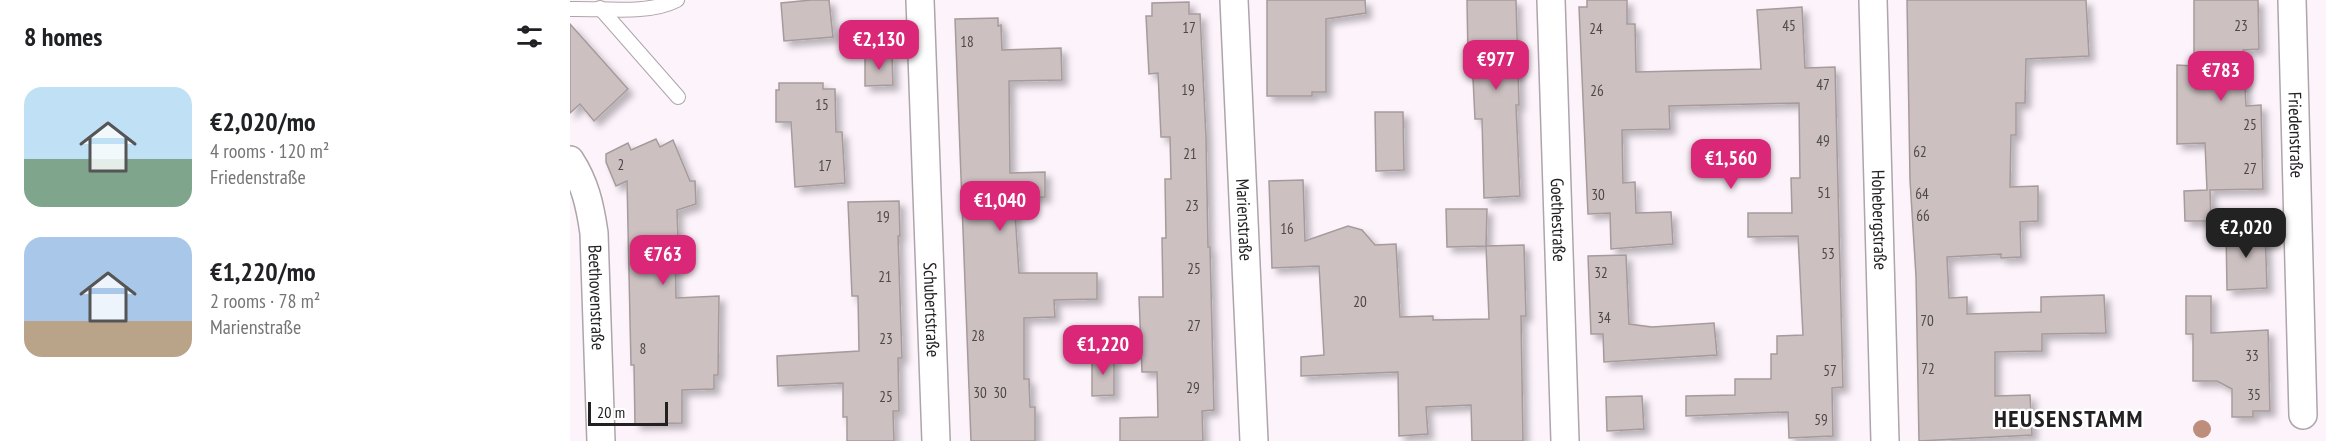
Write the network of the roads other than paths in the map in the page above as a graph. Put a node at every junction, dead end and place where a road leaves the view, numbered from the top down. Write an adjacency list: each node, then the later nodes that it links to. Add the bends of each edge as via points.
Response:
1 (677, 0): 7 (lane, via 647,9)
2 (920, 0): 13 (street, Schubertstraße)
3 (1234, 0): 14 (street, Marienstraße)
4 (1551, 0): 15 (street, Goethestraße)
5 (1873, 0): 16 (street, Hohebergstraße)
6 (2292, 0): 11 (street, Friedenstraße)
7 (600, 8): 8 (lane); 9 (lane)
8 (570, 9)
9 (678, 97)
10 (570, 160): 12 (street, Beethovenstraße, via 584,186 594,232)
11 (2303, 415)
12 (601, 441)
13 (936, 441)
14 (1254, 441)
15 (1565, 441)
16 (1885, 441)

